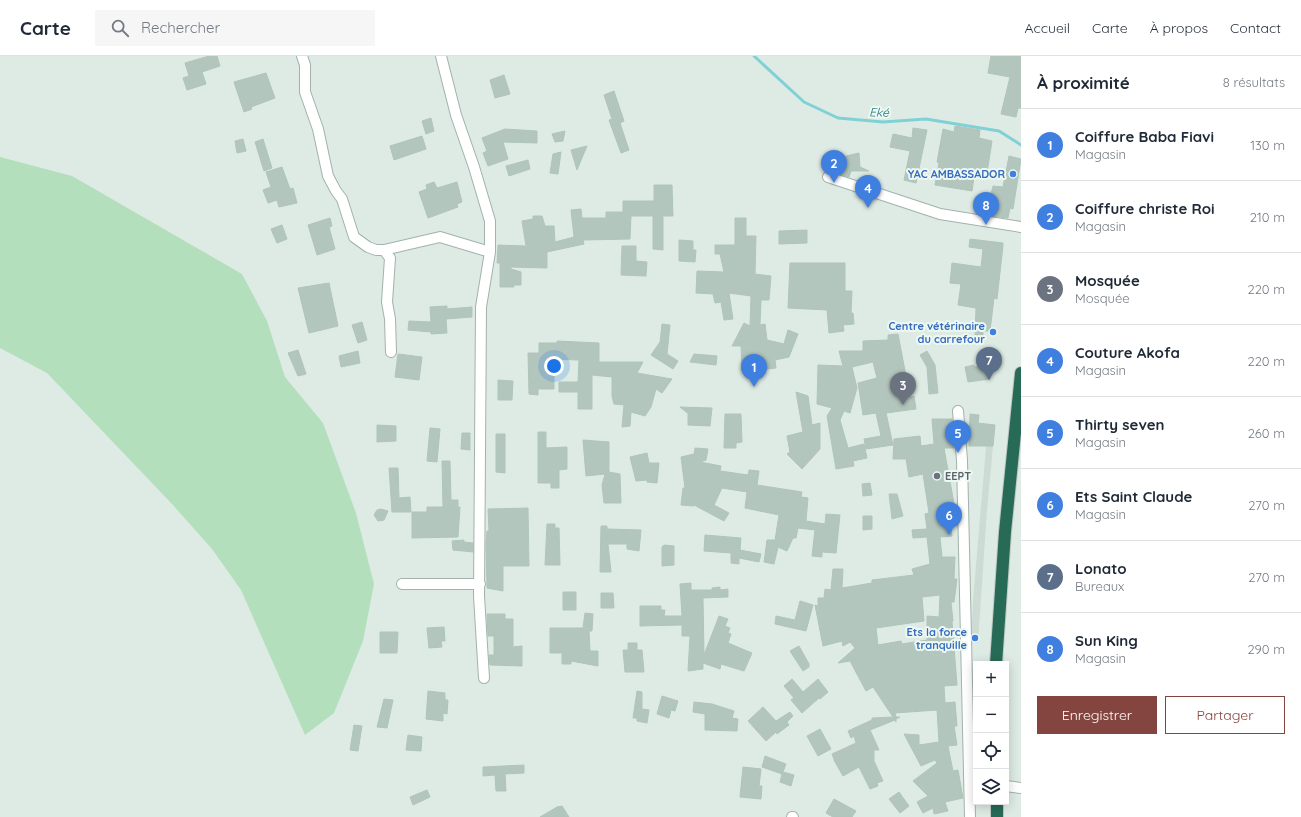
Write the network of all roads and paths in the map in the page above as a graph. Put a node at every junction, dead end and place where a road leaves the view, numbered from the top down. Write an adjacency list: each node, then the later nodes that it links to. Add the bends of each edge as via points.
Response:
1 (302, 56): 5 (street, via 305,65 305,92 318,129 328,176 342,199 354,237 368,247)
2 (441, 56): 6 (street, via 456,115 490,221)
3 (828, 177): 4 (street, via 940,214)
4 (1021, 227)
5 (384, 250): 6 (street, via 440,237); 7 (street, via 390,258 387,302)
6 (490, 252): 11 (street, via 480,307)
7 (391, 352)
8 (1021, 373): 12 (highway, via 1004,547)
9 (958, 411): 17 (street, via 962,460)
10 (402, 584): 11 (street)
11 (480, 584): 13 (street)
12 (996, 661)
13 (484, 678)
14 (1009, 786): 15 (street)
15 (1021, 788)
16 (996, 805): 18 (highway)
17 (970, 817)
18 (997, 817)

